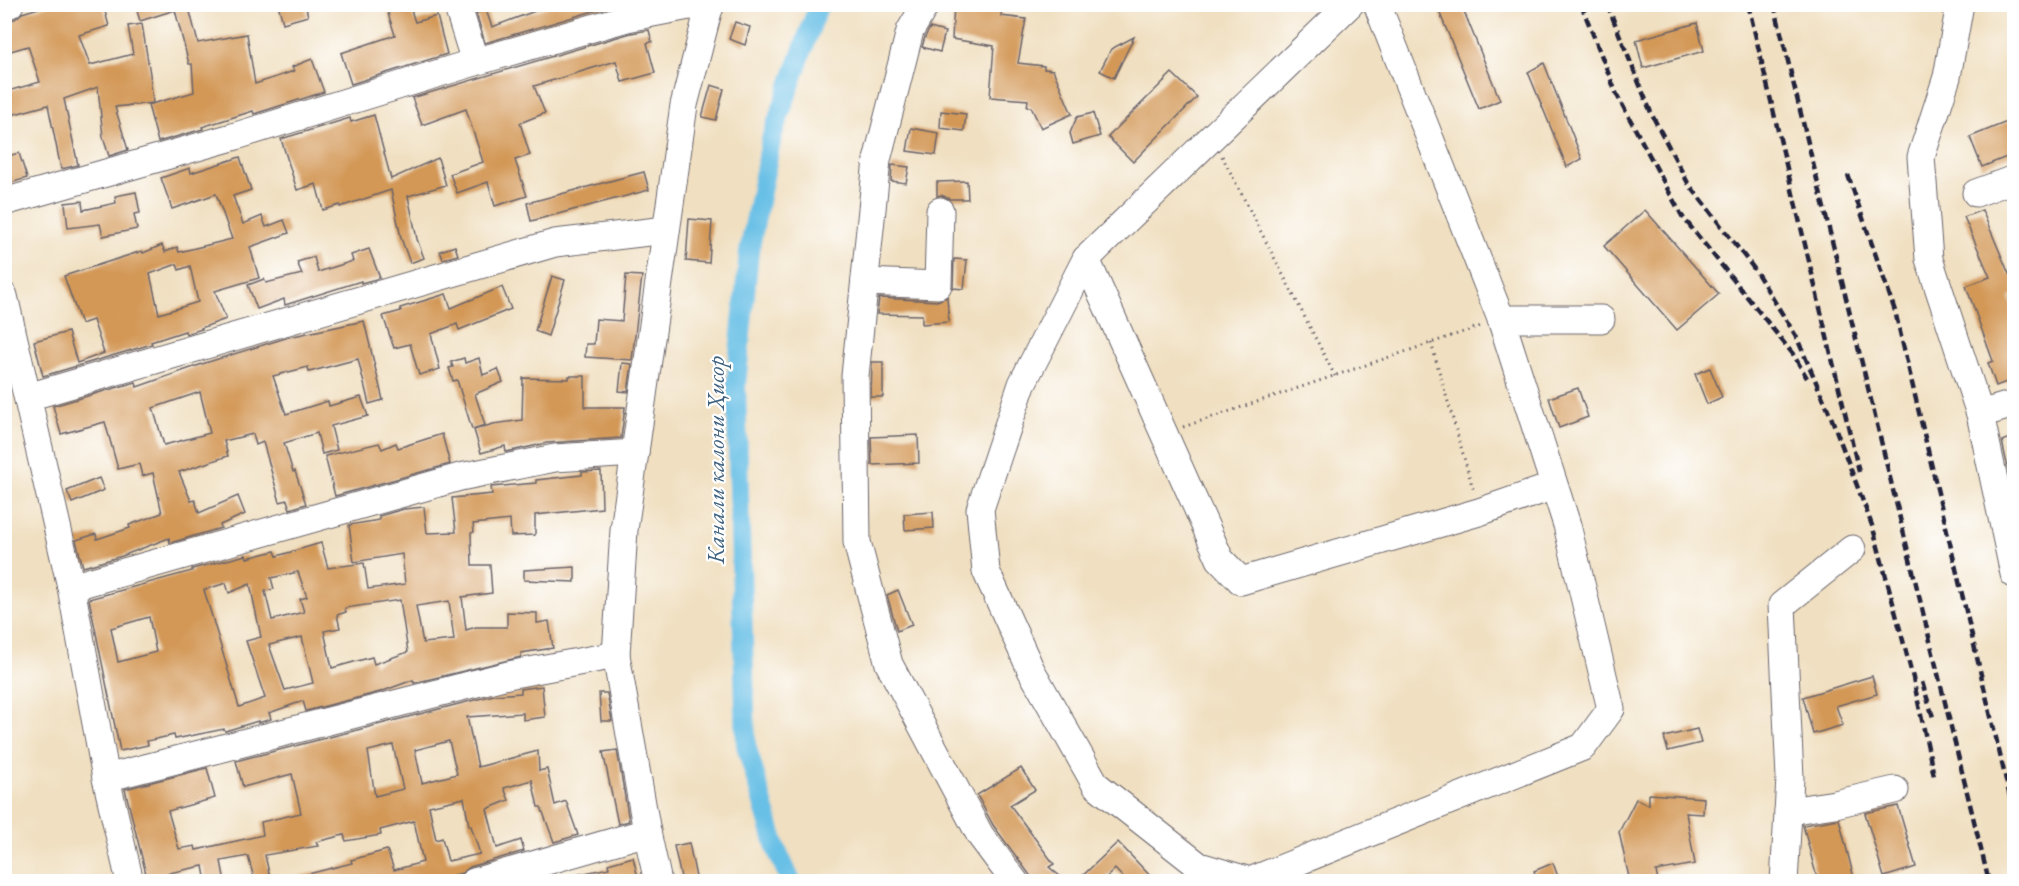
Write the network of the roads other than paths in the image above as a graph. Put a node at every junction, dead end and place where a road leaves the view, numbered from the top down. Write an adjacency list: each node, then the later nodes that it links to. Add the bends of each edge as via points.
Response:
1 (10, 4): 7 (street)
2 (457, 4): 9 (street)
3 (926, 4): 16 (street, via 910,30 877,160)
4 (1350, 4): 15 (street)
5 (1377, 4): 18 (street)
6 (1960, 4): 22 (street, via 1947,77 1921,157 1929,259)
7 (4, 6)
8 (710, 6): 9 (street, via 689,6 627,18); 14 (street, via 684,105)
9 (475, 62): 12 (street)
10 (2014, 179): 11 (street)
11 (1976, 193)
12 (4, 202)
13 (940, 211): 16 (street, via 938,285)
14 (666, 230): 20 (street, via 555,243); 23 (street)
15 (1086, 259): 24 (street, via 1220,559 1241,581 1479,512); 24 (street, via 1022,384 980,509 986,571 1031,670 1096,785 1199,866 1250,881 1583,747 1611,709)
16 (865, 282): 36 (street, via 855,376 857,542 889,664 980,835)
17 (4, 296): 20 (street)
18 (1501, 319): 19 (street); 24 (street)
19 (1601, 319)
20 (28, 397): 27 (street)
21 (2014, 404): 22 (street)
22 (1980, 414): 26 (street)
23 (634, 453): 27 (street, via 555,458 460,477); 28 (street, via 624,530)
24 (1554, 486)
25 (1852, 549): 31 (street, via 1782,605)
26 (2014, 574)
27 (70, 587): 29 (street)
28 (616, 655): 29 (street, via 508,675); 32 (street)
29 (106, 778): 33 (street)
30 (1895, 790): 31 (street)
31 (1788, 811): 37 (street)
32 (646, 832): 34 (street); 35 (street)
33 (130, 882)
34 (474, 882)
35 (658, 882)
36 (1015, 882)
37 (1784, 882)

